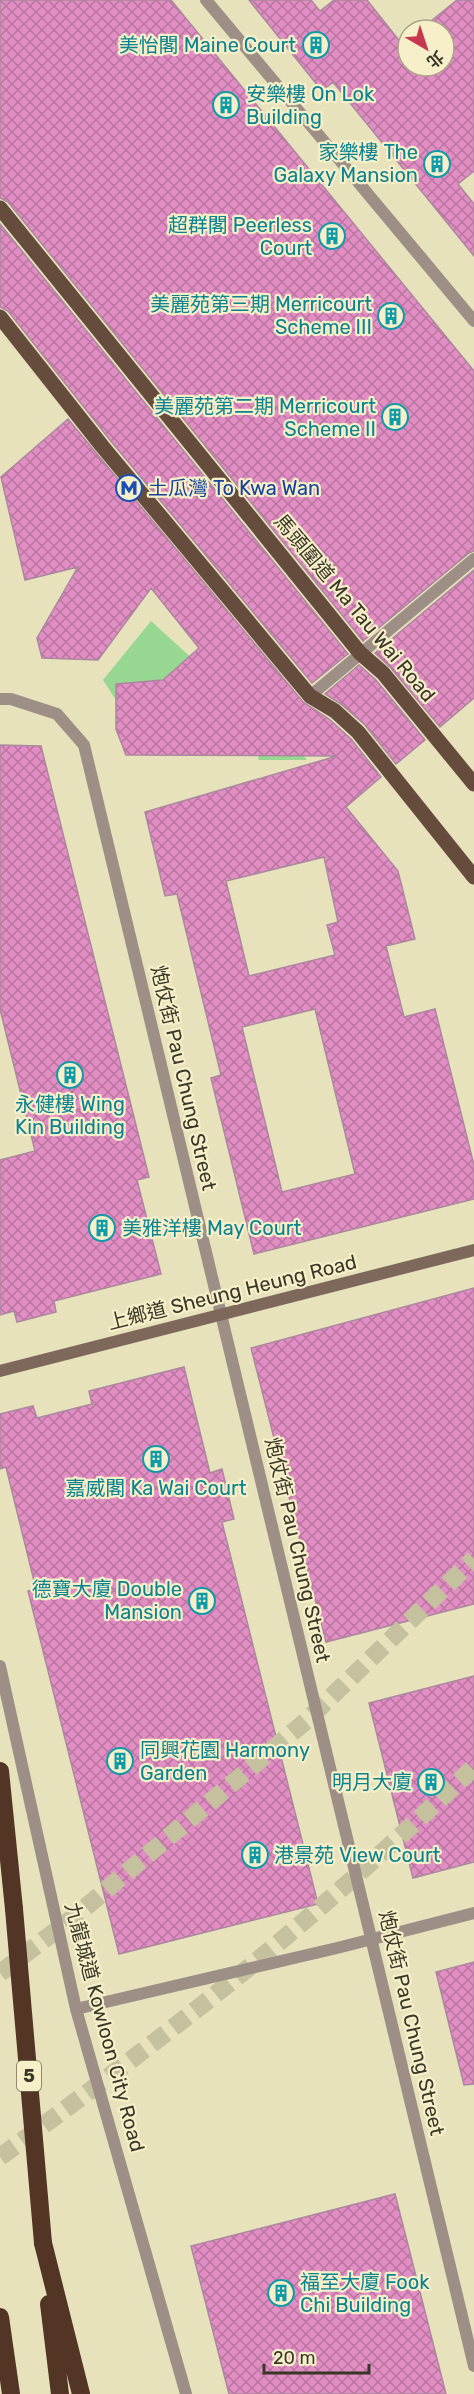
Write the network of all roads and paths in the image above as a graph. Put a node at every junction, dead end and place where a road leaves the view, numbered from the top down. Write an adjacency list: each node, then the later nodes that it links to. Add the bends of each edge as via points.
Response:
1 (206, 0): 4 (street)
2 (0, 208): 6 (main road, 馬頭圍道 Ma Tau Wai Road)
3 (0, 317): 7 (main road)
4 (474, 321)
5 (474, 559): 6 (street)
6 (360, 652): 7 (street); 9 (main road, 馬頭圍道 Ma Tau Wai Road, via 383,674)
7 (310, 696): 10 (main road, via 358,732)
8 (0, 699): 12 (street, 炮仗街 Pau Chung Street, via 57,714 84,745)
9 (474, 784)
10 (474, 877)
11 (474, 1250): 12 (street, 上鄉道 Sheung Heung Road)
12 (220, 1315): 13 (street, 上鄉道 Sheung Heung Road); 17 (street, 炮仗街 Pau Chung Street)
13 (0, 1371)
14 (0, 1666): 18 (street, 九龍城道 Kowloon City Road)
15 (0, 1771): 19 (highway, 5, bridge)
16 (474, 1913): 17 (street)
17 (372, 1940): 18 (street); 21 (street, 炮仗街 Pau Chung Street)
18 (76, 2009): 25 (street, 九龍城道 Kowloon City Road)
19 (43, 2243): 23 (highway, 5); 24 (highway)
20 (0, 2317): 22 (highway)
21 (474, 2366)
22 (11, 2394)
23 (60, 2394)
24 (81, 2394)
25 (186, 2394)

